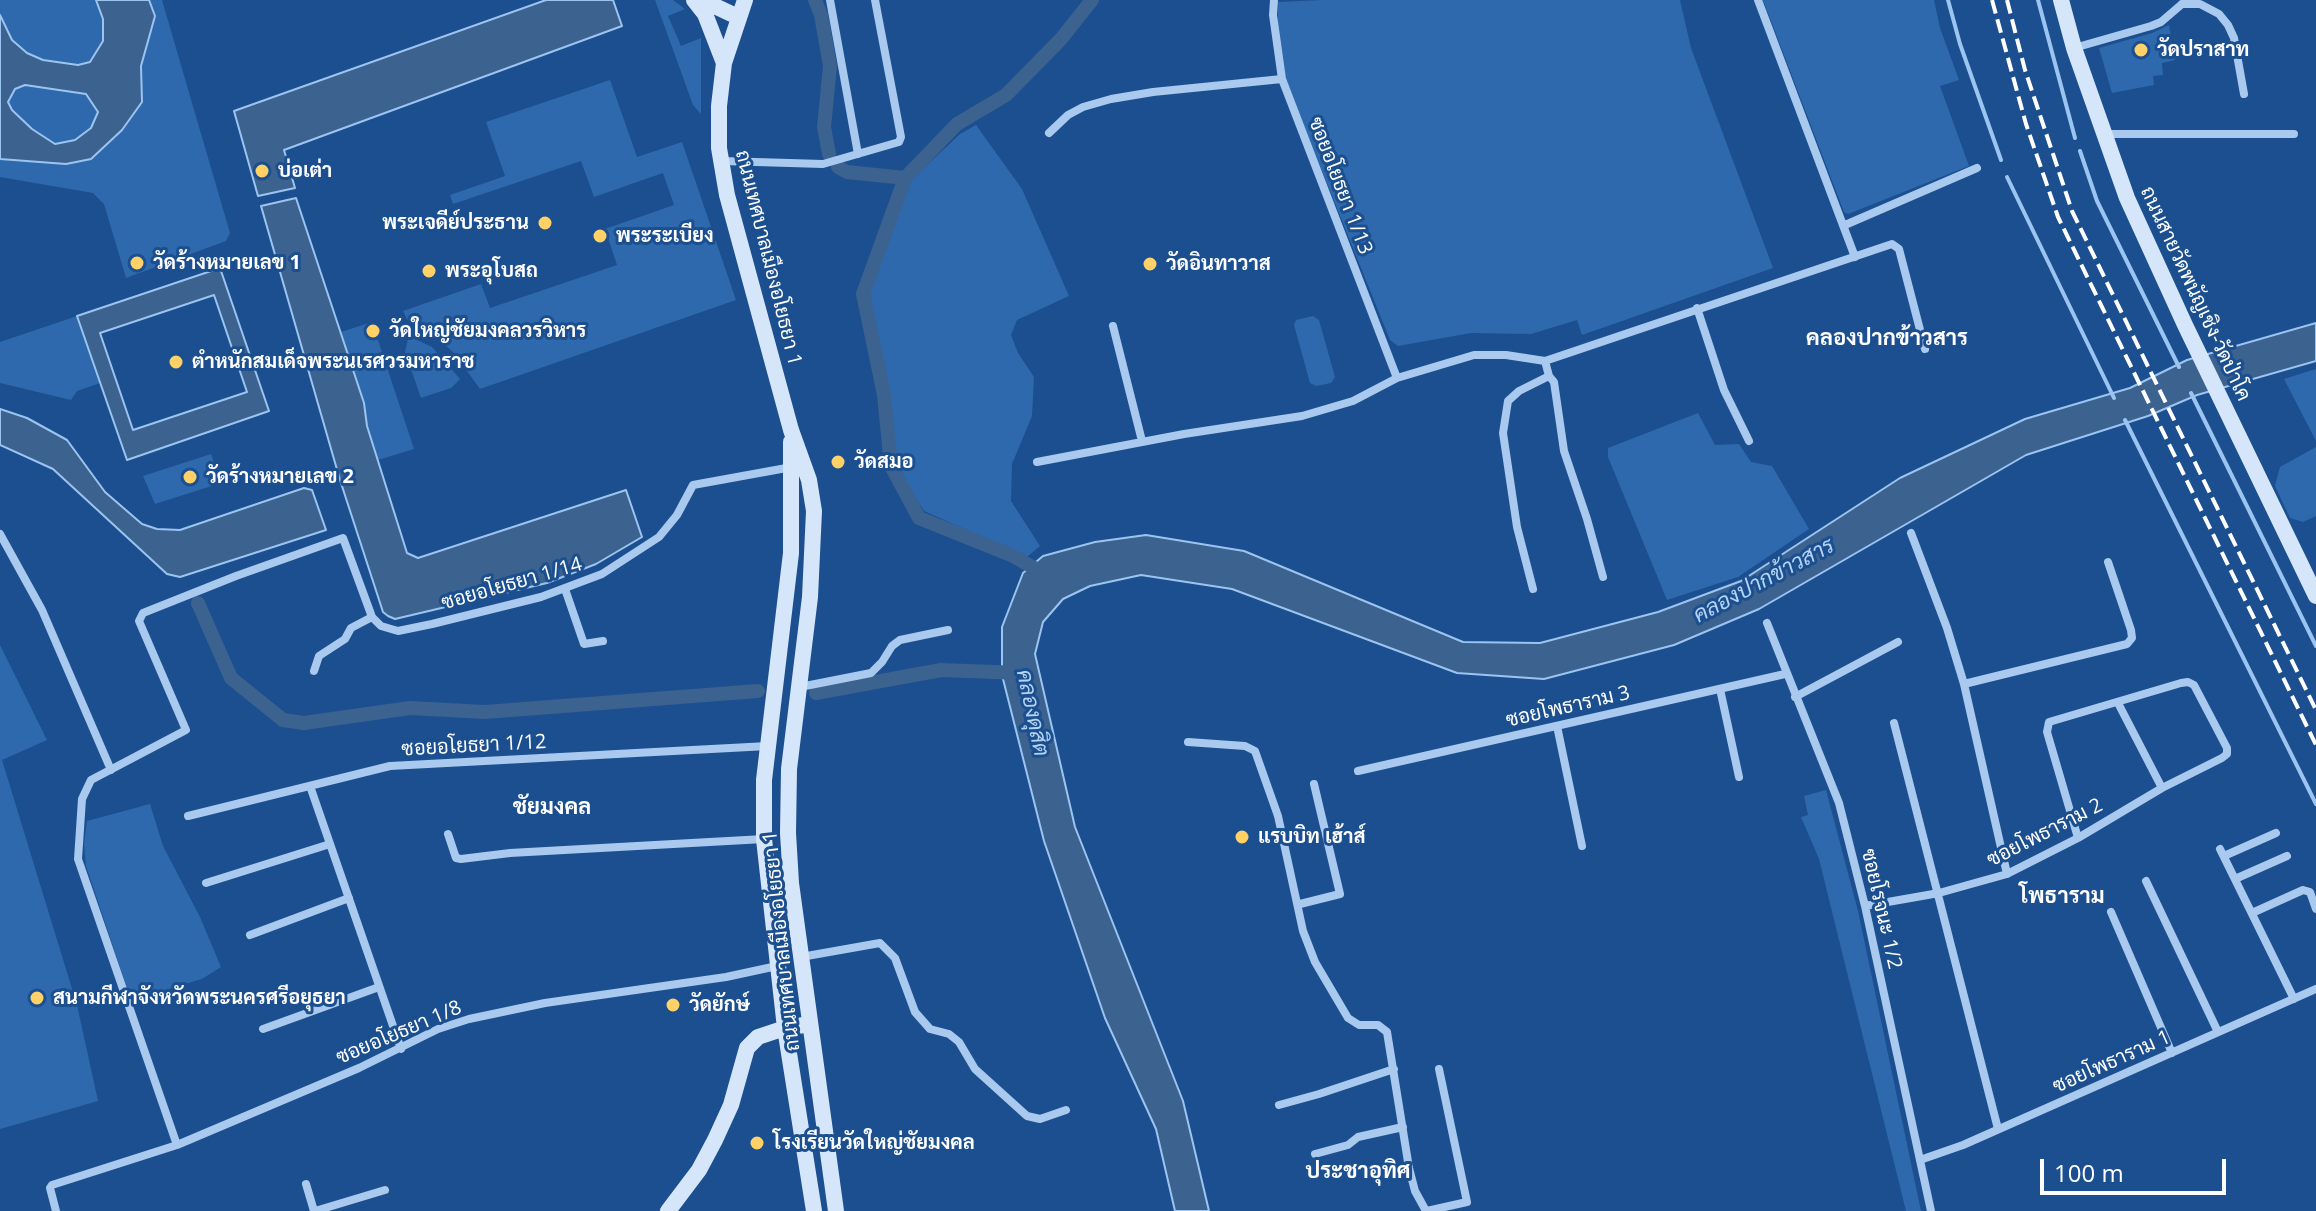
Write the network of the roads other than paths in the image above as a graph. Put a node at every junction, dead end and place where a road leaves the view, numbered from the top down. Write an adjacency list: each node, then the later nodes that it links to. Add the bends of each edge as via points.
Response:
1 (694, 0): 12 (main road)
2 (702, 0): 10 (main road)
3 (744, 0): 10 (main road, ถนนเทศบาลเมืองอโยธยา 1)
4 (830, 0): 18 (street)
5 (875, 0): 18 (street, via 901,137 895,144)
6 (1274, 0): 13 (street, ซอยอโยธยา 1/13)
7 (1758, 0): 21 (street)
8 (2061, 0): 11 (main road, ถนนสายวัดพนัญเชิง-วัดป่าโค)
9 (2182, 2): 11 (street, via 2161,22); 14 (street, via 2200,4 2228,25)
10 (738, 17): 12 (main road, ถนนเทศบาลเมืองอโยธยา 1)
11 (2074, 48): 16 (main road, ถนนสายวัดพนัญเชิง-วัดป่าโค)
12 (724, 63): 19 (main road, ถนนเทศบาลเมืองอโยธยา 1)
13 (1282, 79): 15 (street, via 1103,101 1068,115); 28 (street, ซอยอโยธยา 1/13)
14 (2244, 94)
15 (1049, 133)
16 (2103, 134): 17 (street); 39 (main road, ถนนสายวัดพนัญเชิง-วัดป่าโค, via 2197,351)
17 (2294, 134)
18 (858, 154): 19 (street, via 823,164)
19 (721, 161): 32 (main road, ถนนเทศบาลเมืองอโยธยา 1)
20 (1977, 168): 21 (street)
21 (1845, 225): 22 (street)
22 (1855, 257): 23 (street); 25 (street, via 1896,246)
23 (1697, 308): 26 (street); 30 (street, via 1724,390)
24 (1113, 326): 29 (street)
25 (1925, 349)
26 (1545, 361): 27 (street); 28 (street, via 1474,355)
27 (1549, 376): 36 (street, via 1564,451); 38 (street, via 1508,401 1503,433 1517,527)
28 (1397, 378): 29 (street, via 1353,401 1302,416)
29 (1142, 441): 31 (street)
30 (1749, 441)
31 (1037, 462)
32 (797, 466): 37 (street, ซอยอโยธยา 1/14, via 693,485 659,537 602,574); 48 (main road, ถนนเทศบาลเมืองอโยธยา 1, via 812,495 815,537); 55 (main road, ถนนเทศบาลเมืองอโยธยา 1)
33 (1911, 533): 47 (street)
34 (0, 534): 56 (street, via 42,610)
35 (2108, 562): 47 (street, via 2131,630 2127,644)
36 (1603, 577)
37 (565, 589): 40 (street, ซอยอโยธยา 1/14, via 398,631); 43 (street, via 584,644)
38 (1533, 589)
39 (2316, 596)
40 (372, 617): 45 (street, via 319,656); 56 (street, via 343,538 143,613 139,621 186,730)
41 (1767, 623): 46 (street, ซอยโรจนะ 1/2)
42 (948, 630): 48 (street, via 900,640 871,673)
43 (603, 641)
44 (1898, 642): 50 (street)
45 (314, 671)
46 (1785, 674): 49 (street, ซอยโพธาราม 3); 50 (street, ซอยโรจนะ 1/2)
47 (1964, 684): 70 (street)
48 (800, 687): 82 (main road, ถนนเทศบาลเมืองอโยธยา 1, via 789,769 788,833)
49 (1720, 689): 53 (street, ซอยโพธาราม 3); 58 (street)
50 (1795, 697): 77 (street, ซอยโรจนะ 1/2, via 1839,803)
51 (2118, 703): 61 (street); 61 (street, ซอยโพธาราม 2, via 2188,682 2227,748 2227,754); 65 (street, via 2047,725)
52 (1894, 723): 74 (street)
53 (1557, 726): 57 (street, ซอยโพธาราม 3); 68 (street)
54 (1188, 742): 76 (street, via 1255,751)
55 (768, 746): 60 (street, ซอยอโยธยา 1/12, via 390,766); 66 (main road, ถนนเทศบาลเมืองอโยธยา 1)
56 (111, 770): 99 (street, via 86,787 80,868)
57 (1358, 771)
58 (1739, 777)
59 (1314, 784): 76 (street, via 1340,894)
60 (310, 786): 62 (street, ซอยอโยธยา 1/12); 67 (street)
61 (2162, 788): 65 (street, ซอยโพธาราม 2)
62 (188, 816)
63 (2276, 833): 71 (street, via 2222,852)
64 (448, 834): 66 (street, via 461,859)
65 (2078, 838): 70 (street, ซอยโพธาราม 2)
66 (764, 839): 83 (main road, ถนนเทศบาลเมืองอโยธยา 1)
67 (330, 844): 73 (street); 75 (street)
68 (1582, 846)
69 (2287, 856): 71 (street)
70 (2007, 874): 74 (street, ซอยโพธาราม 2)
71 (2235, 879): 80 (street)
72 (2146, 881): 90 (street)
73 (206, 883)
74 (1939, 893): 77 (street, ซอยโพธาราม 2); 98 (street)
75 (349, 898): 81 (street); 84 (street)
76 (1300, 904): 93 (street, via 1315,962 1348,1018 1387,1032)
77 (1865, 906): 101 (street, ซอยโรจนะ 1/2)
78 (2316, 909): 80 (street, via 2310,892 2303,890)
79 (2111, 912): 92 (street)
80 (2252, 913): 86 (street)
81 (250, 935)
82 (801, 957): 87 (main road, ถนนเทศบาลเมืองอโยธยา 1); 96 (street, via 880,943 895,958 915,1012 930,1029 959,1042 975,1069 1027,1116 1040,1119)
83 (777, 966): 88 (main road, ถนนเทศบาลเมืองอโยธยา 1); 91 (street, ซอยอโยธยา 1/8, via 496,1013 438,1029)
84 (379, 987): 89 (street); 91 (street)
85 (2316, 989): 86 (street, ซอยโพธาราม 1)
86 (2294, 999): 90 (street, ซอยโพธาราม 1)
87 (810, 1024): 88 (main road); 108 (main road, ถนนเทศบาลเมืองอโยธยา 1)
88 (785, 1028): 106 (main road, via 758,1037 747,1048 715,1140); 107 (main road, ถนนเทศบาลเมืองอโยธยา 1)
89 (263, 1029)
90 (2218, 1032): 92 (street, ซอยโพธาราม 1)
91 (401, 1049): 99 (street, ซอยอโยธยา 1/8)
92 (2172, 1053): 98 (street, ซอยโพธาราม 1)
93 (1394, 1069): 95 (street); 97 (street)
94 (1439, 1069): 109 (street, via 1467,1202)
95 (1279, 1105)
96 (1066, 1110)
97 (1403, 1127): 100 (street); 109 (street, via 1415,1191)
98 (1998, 1129): 101 (street, ซอยโพธาราม 1)
99 (177, 1145): 104 (street, ซอยอโยธยา 1/8, via 50,1186)
100 (1315, 1154)
101 (1920, 1160): 110 (street, ซอยโรจนะ 1/2)
102 (306, 1184): 105 (street)
103 (385, 1190): 105 (street)
104 (56, 1211)
105 (314, 1211)
106 (668, 1211)
107 (814, 1211)
108 (836, 1211)
109 (1427, 1211)
110 (1931, 1211)

